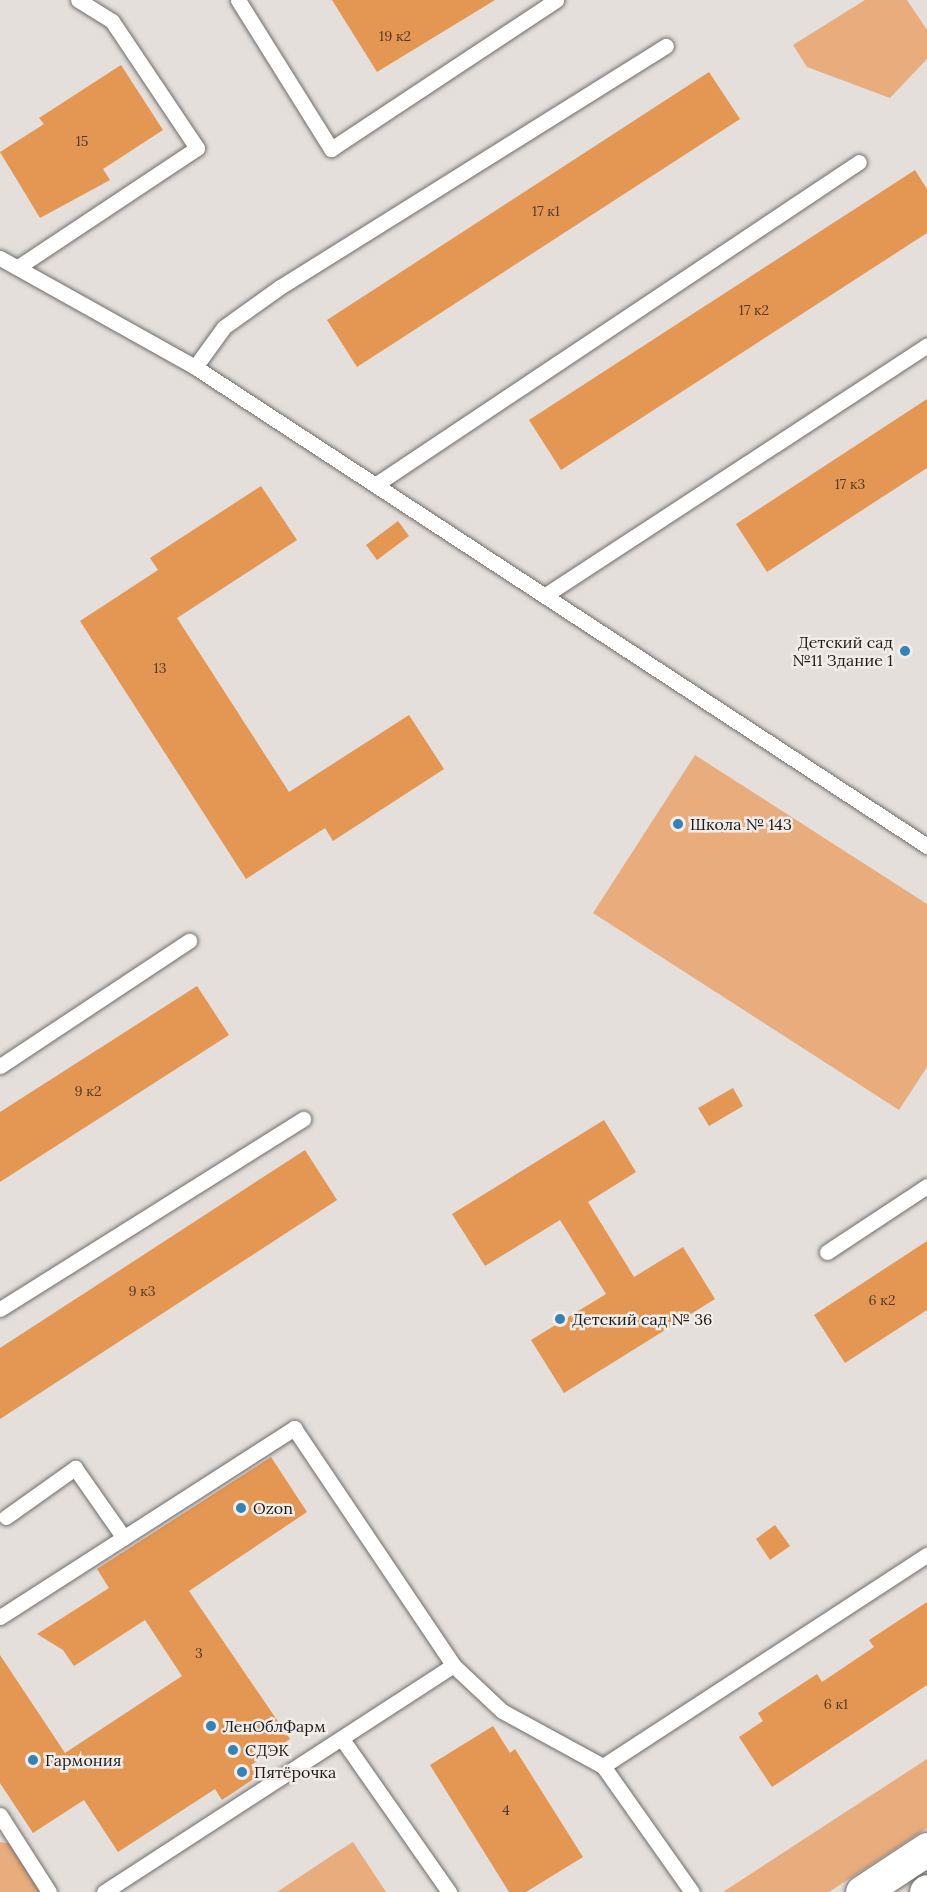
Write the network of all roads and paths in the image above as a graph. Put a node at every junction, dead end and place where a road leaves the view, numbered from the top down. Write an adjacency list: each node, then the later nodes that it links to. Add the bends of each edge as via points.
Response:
1 (78, 0): 7 (lane, via 112,21 197,148)
2 (238, 0): 3 (lane, via 331,149)
3 (556, 0)
4 (666, 46): 9 (lane, via 280,287 224,327)
5 (859, 162): 10 (lane)
6 (0, 258): 7 (lane)
7 (18, 267): 9 (lane)
8 (927, 345): 11 (lane)
9 (195, 366): 10 (lane)
10 (378, 483): 11 (lane)
11 (548, 594): 12 (lane)
12 (927, 846)
13 (189, 941): 14 (lane)
14 (0, 1066)
15 (303, 1119): 18 (lane)
16 (927, 1186): 17 (lane)
17 (827, 1252)
18 (0, 1309)
19 (6, 1517): 20 (lane, via 75,1468)
20 (124, 1538): 22 (lane); 23 (lane, via 294,1428)
21 (927, 1556): 25 (lane)
22 (0, 1617)
23 (453, 1665): 24 (lane); 25 (lane, via 502,1711)
24 (342, 1739): 28 (lane); 30 (lane)
25 (603, 1766): 31 (lane)
26 (0, 1815): 29 (lane)
27 (927, 1849): 32 (street)
28 (107, 1891)
29 (49, 1892)
30 (449, 1892)
31 (693, 1892)
32 (862, 1892)

